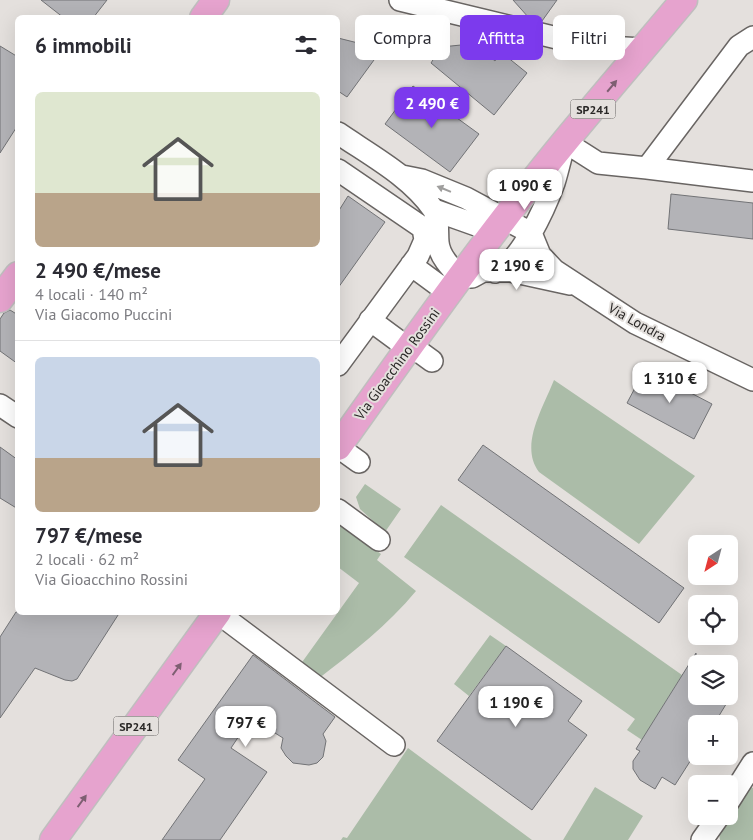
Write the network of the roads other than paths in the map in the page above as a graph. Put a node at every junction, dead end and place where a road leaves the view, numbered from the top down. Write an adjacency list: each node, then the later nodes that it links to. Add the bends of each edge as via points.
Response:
1 (216, 0): 4 (main road)
2 (400, 0): 6 (street, via 590,46)
3 (684, 0): 6 (main road, Via Gioacchino Rossini / SP241)
4 (205, 15)
5 (753, 37): 10 (street, via 739,46)
6 (643, 48): 8 (main road, Via Gioacchino Rossini / SP241, one-way to 6)
7 (340, 134): 9 (street)
8 (565, 142): 10 (street, via 598,163); 16 (main road, Via Gioacchino Rossini / SP241); 17 (street, via 554,183)
9 (377, 160): 12 (street); 14 (street)
10 (647, 168): 13 (street)
11 (340, 171): 14 (street)
12 (402, 176): 15 (street); 16 (street, one-way to 12, via 466,198 422,180)
13 (753, 181)
14 (359, 185): 18 (street, via 423,228 426,240)
15 (434, 210): 16 (street, via 479,226 489,226); 21 (street, via 438,244 450,267)
16 (504, 219): 17 (street); 21 (main road, Via Gioacchino Rossini / SP241)
17 (531, 234): 19 (street, via 504,269); 22 (street, Via Londra, via 540,255 554,270)
18 (411, 265): 21 (street); 24 (street)
19 (495, 272): 21 (street, Via Londra, via 483,271); 22 (street, Via Londra, via 510,270)
20 (15, 279): 23 (main road)
21 (454, 285): 25 (main road, Via Gioacchino Rossini / SP241)
22 (578, 285): 28 (street, Via Londra, via 635,323)
23 (0, 299)
24 (370, 320): 25 (street); 27 (street)
25 (409, 346): 26 (street); 31 (main road, Via Gioacchino Rossini / SP241)
26 (432, 361)
27 (340, 362)
28 (753, 380)
29 (0, 405): 30 (street)
30 (15, 415)
31 (340, 444)
32 (340, 448): 33 (street)
33 (358, 462)
34 (340, 511): 35 (street)
35 (380, 540)
36 (217, 615): 43 (main road, SP241, one-way to 36)
37 (221, 615): 38 (street)
38 (394, 745)
39 (750, 774): 40 (street)
40 (738, 789)
41 (714, 825): 42 (street)
42 (705, 839)
43 (53, 840)

